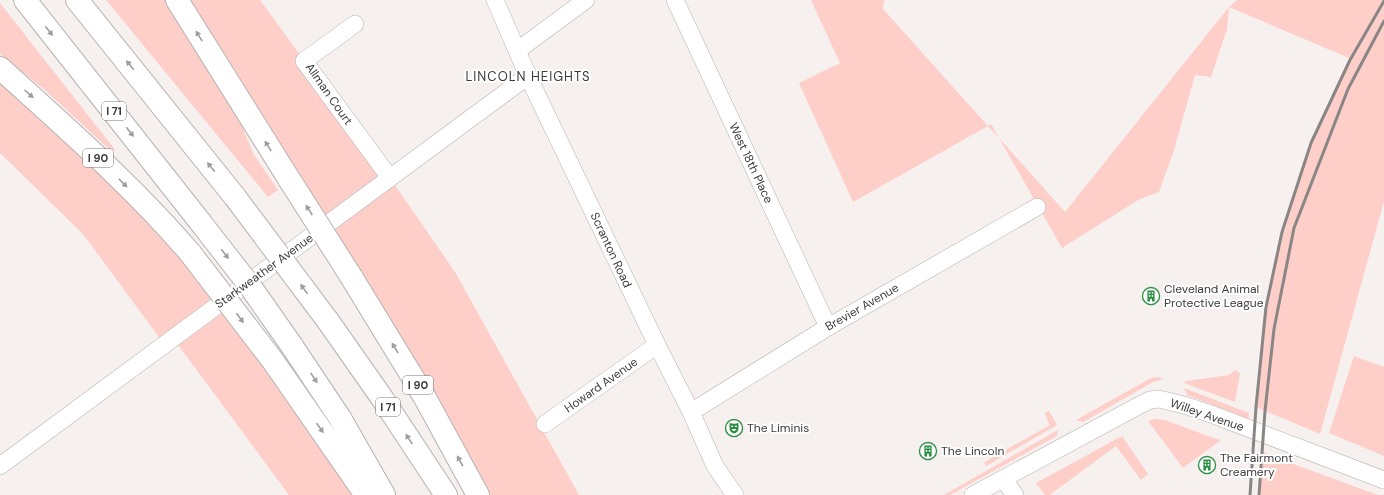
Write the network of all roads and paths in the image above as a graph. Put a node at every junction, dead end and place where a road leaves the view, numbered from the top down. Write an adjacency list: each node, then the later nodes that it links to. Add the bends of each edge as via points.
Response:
1 (25, 0): 21 (highway, I 71, one-way to 21, bridge, via 201,223 292,346 340,418)
2 (78, 0): 22 (highway, I 71, one-way to 2, bridge, via 328,321 235,197)
3 (177, 0): 23 (highway, I 90, one-way to 3, bridge, via 424,396)
4 (495, 0): 8 (street, Scranton Road)
5 (586, 0): 8 (street)
6 (675, 0): 13 (street, West 18th Place)
7 (355, 24): 11 (street, Allman Court, via 304,62)
8 (518, 50): 10 (street, Scranton Road)
9 (0, 68): 20 (highway, I 90, one-way to 20, bridge, via 86,146 191,254 273,361)
10 (528, 76): 11 (street, Starkweather Avenue); 14 (street, Scranton Road)
11 (390, 178): 17 (street, Starkweather Avenue)
12 (1037, 206): 13 (street, Brevier Avenue)
13 (828, 327): 15 (street, Brevier Avenue)
14 (656, 345): 15 (street, Scranton Road); 16 (street, Howard Avenue)
15 (691, 412): 24 (street, Scranton Road, via 714,466)
16 (545, 424)
17 (0, 466)
18 (1003, 478): 19 (street, Willey Avenue, via 1138,406 1158,399 1211,414); 25 (street, Willey Avenue); 26 (street)
19 (1384, 480)
20 (366, 495)
21 (384, 495)
22 (446, 495)
23 (478, 495)
24 (735, 495)
25 (973, 495)
26 (1015, 495)

